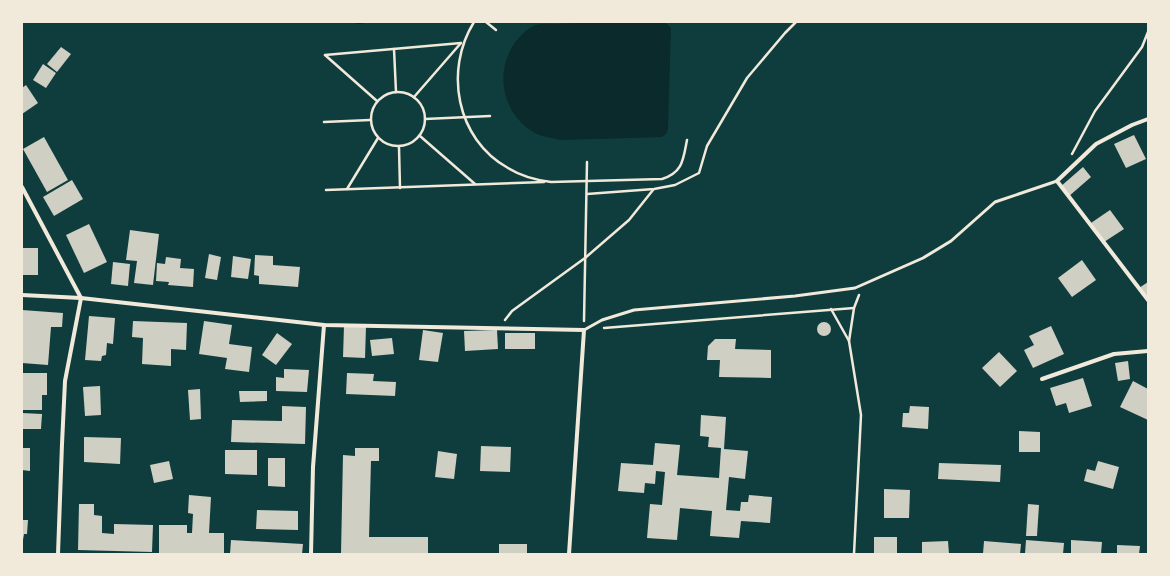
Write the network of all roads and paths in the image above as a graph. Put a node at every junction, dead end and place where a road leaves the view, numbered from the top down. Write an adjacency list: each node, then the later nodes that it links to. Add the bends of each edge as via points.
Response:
1 (474, 22): 6 (path)
2 (486, 22): 4 (path)
3 (796, 22): 29 (path, via 747,78 707,146 699,173 675,185)
4 (496, 30)
5 (1148, 32): 21 (path, via 1142,47 1095,111)
6 (462, 44): 7 (path); 9 (path); 12 (path, via 457,75)
7 (394, 49): 8 (path); 10 (path, via 325,55)
8 (396, 92): 9 (path); 10 (path)
9 (414, 97): 13 (path, via 421,104)
10 (377, 101): 15 (path)
11 (490, 116): 12 (path)
12 (465, 117): 13 (path); 25 (path, via 482,147 494,158 520,174 535,180)
13 (425, 119): 17 (path)
14 (1148, 119): 24 (street, via 1096,144)
15 (370, 120): 16 (path); 18 (path, via 372,130)
16 (324, 122)
17 (420, 136): 20 (path, via 406,146); 26 (path)
18 (378, 138): 20 (path, via 386,144); 31 (path)
19 (687, 140): 23 (path, via 683,162 671,176 662,179)
20 (399, 147): 28 (path)
21 (1069, 160)
22 (587, 162): 23 (path)
23 (587, 181): 25 (path); 32 (path)
24 (1058, 181): 34 (lane, via 995,202 951,241 923,258); 37 (street)
25 (551, 182): 26 (path)
26 (476, 185): 28 (path)
27 (22, 187): 36 (street)
28 (400, 188): 31 (path)
29 (654, 189): 32 (path); 33 (path, via 629,220)
30 (326, 190): 31 (path)
31 (346, 190)
32 (587, 194): 33 (path)
33 (584, 258): 41 (path, via 512,311); 43 (path)
34 (863, 284): 38 (path); 43 (lane, via 855,288 795,296 634,310 602,320)
35 (22, 295): 36 (street)
36 (81, 298): 40 (street); 47 (street, via 65,381)
37 (1148, 300)
38 (854, 308): 39 (path); 44 (path)
39 (831, 309): 42 (path); 44 (path)
40 (324, 325): 41 (street); 48 (street, via 313,467)
41 (499, 328): 43 (street)
42 (600, 329)
43 (584, 330): 49 (street)
44 (849, 341): 50 (path, via 861,415)
45 (1148, 351): 46 (street, via 1114,354)
46 (1042, 379)
47 (58, 554)
48 (311, 554)
49 (569, 554)
50 (854, 554)

